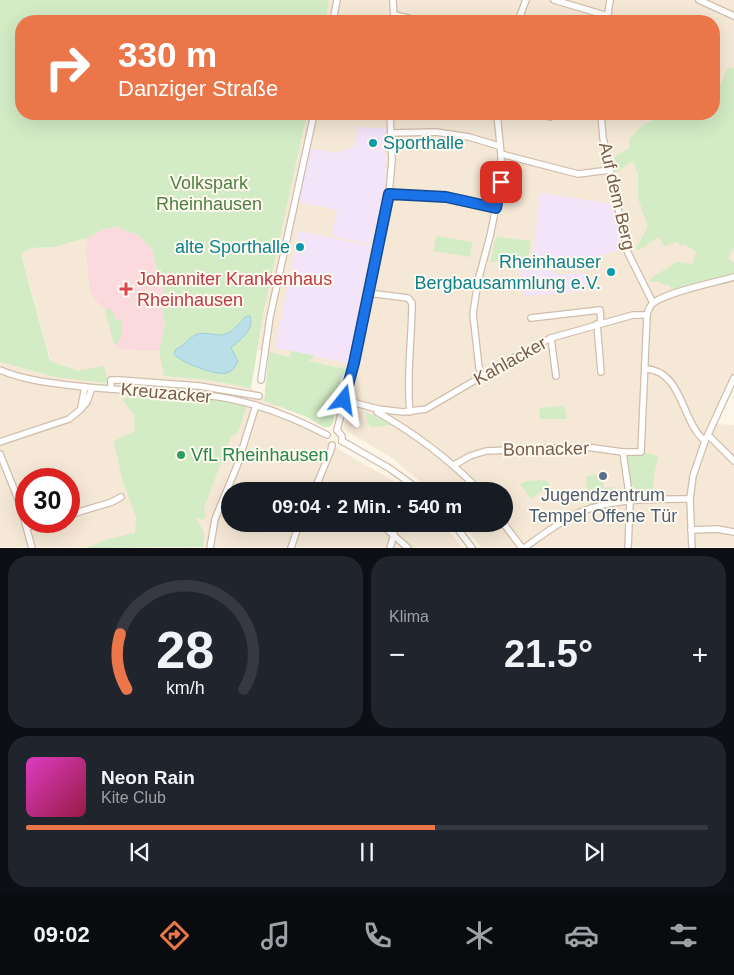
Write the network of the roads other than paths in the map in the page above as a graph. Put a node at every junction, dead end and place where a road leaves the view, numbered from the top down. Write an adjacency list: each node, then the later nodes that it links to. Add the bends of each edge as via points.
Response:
1 (337, 0): 7 (street)
2 (393, 0): 8 (street)
3 (526, 0): 9 (street)
4 (554, 0): 10 (street)
5 (610, 0): 11 (street)
6 (699, 0): 12 (street)
7 (334, 15)
8 (395, 15)
9 (520, 15)
10 (596, 15)
11 (608, 15)
12 (734, 16)
13 (313, 120): 37 (street, via 270,317)
14 (390, 120): 17 (street)
15 (498, 120): 18 (street)
16 (602, 120): 20 (street, Auf dem Berg)
17 (391, 133): 18 (street, via 437,132); 21 (street)
18 (500, 146): 19 (street)
19 (501, 154): 20 (street, via 578,174); 22 (street, via 501,182)
20 (610, 170): 25 (street, Auf dem Berg, via 628,253)
21 (389, 194): 22 (street, via 458,198); 24 (street)
22 (496, 208): 34 (street, via 473,314)
23 (734, 277): 25 (street, via 688,289)
24 (368, 293): 43 (street); 47 (street, via 408,298 412,303)
25 (653, 303): 26 (street)
26 (647, 315): 28 (street, Kahlacker, via 633,314); 30 (street)
27 (531, 318): 28 (street, via 600,310)
28 (599, 323): 29 (street, Kahlacker); 32 (street)
29 (551, 338): 33 (street); 34 (street, Kahlacker)
30 (645, 369): 51 (street, via 656,371 672,382 698,433); 55 (street, Bonnacker, via 641,452)
31 (0, 370): 38 (street, Kreuzacker, via 37,381)
32 (601, 372)
33 (556, 376)
34 (482, 377): 47 (street, Kahlacker, via 426,408)
35 (734, 378): 51 (street)
36 (120, 380): 40 (street, via 111,380); 41 (street); 42 (street, via 199,386)
37 (261, 380)
38 (84, 387): 39 (street, Kreuzacker); 46 (street)
39 (92, 388): 40 (street, Kreuzacker); 46 (street)
40 (111, 389): 41 (street, Kreuzacker)
41 (119, 389): 44 (street, Kreuzacker, via 212,396)
42 (258, 396)
43 (344, 400): 45 (street, Kahlacker); 49 (street)
44 (256, 405): 50 (street, Kreuzacker); 76 (street, via 237,466 215,519)
45 (378, 409): 47 (street, Kahlacker); 48 (street, Kahlacker, via 377,412)
46 (80, 410): 53 (street, via 69,419)
47 (407, 412): 48 (street)
48 (400, 425): 58 (street, Kahlacker)
49 (336, 430): 50 (street); 52 (street)
50 (327, 435): 54 (street, via 327,441)
51 (706, 438): 57 (street); 64 (street, via 693,476)
52 (342, 441): 54 (street); 60 (street)
53 (0, 442)
54 (332, 445): 59 (street)
55 (623, 452): 58 (street, Bonnacker, via 586,447 486,451); 65 (street)
56 (0, 454): 62 (street)
57 (734, 461)
58 (454, 465): 61 (street, Kahlacker)
59 (318, 482)
60 (408, 482)
61 (471, 482)
62 (15, 492)
63 (122, 497): 66 (street)
64 (690, 499): 65 (street); 67 (street)
65 (630, 502): 81 (street, via 601,505 576,514); 82 (street)
66 (80, 512)
67 (691, 530): 72 (street); 83 (street)
68 (297, 532): 77 (street)
69 (391, 532): 74 (street)
70 (460, 532): 80 (street)
71 (510, 532): 81 (street)
72 (734, 532)
73 (28, 533): 75 (street)
74 (394, 534): 78 (street); 79 (street)
75 (32, 548)
76 (210, 548)
77 (292, 548)
78 (390, 548)
79 (408, 548)
80 (472, 548)
81 (523, 548)
82 (628, 548)
83 (692, 548)

